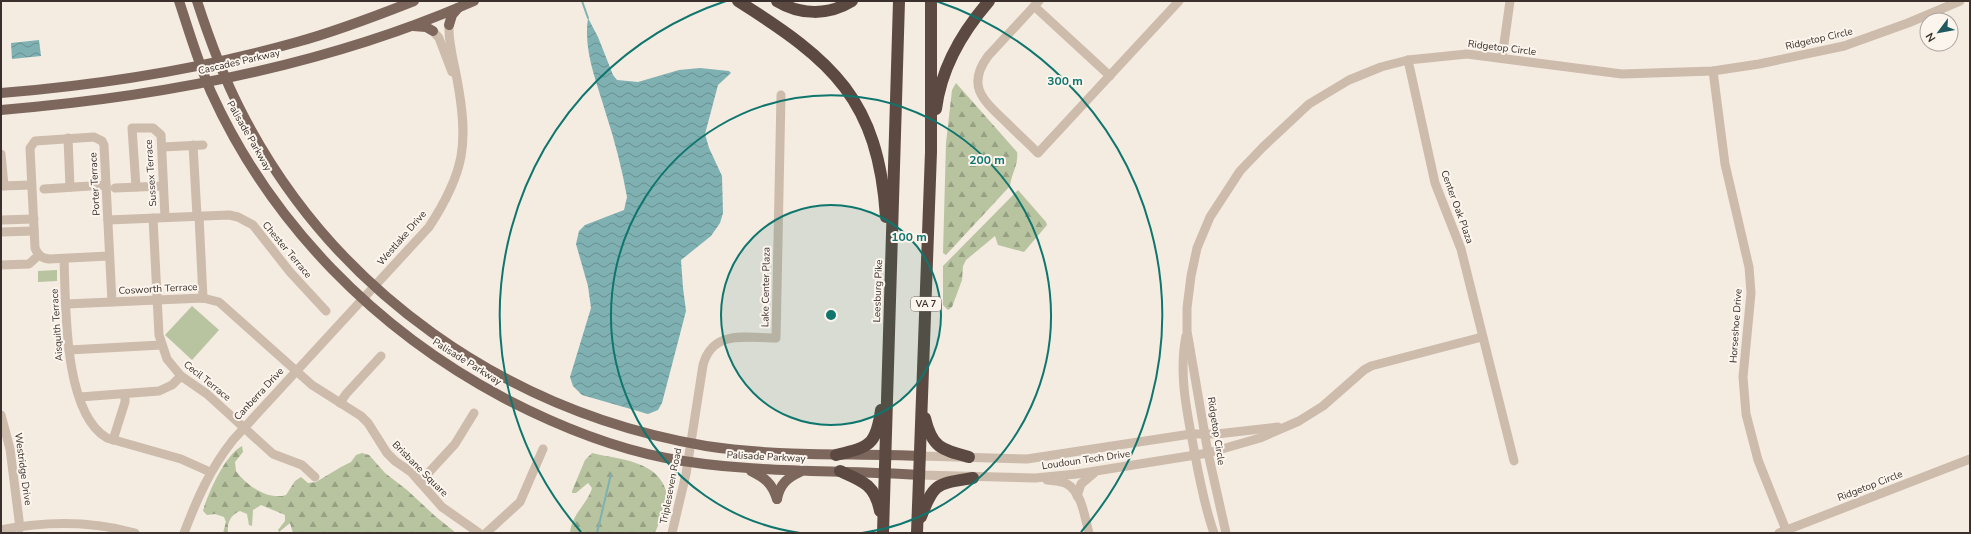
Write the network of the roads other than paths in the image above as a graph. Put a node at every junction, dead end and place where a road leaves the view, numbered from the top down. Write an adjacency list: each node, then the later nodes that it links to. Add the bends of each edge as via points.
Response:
1 (179, 1): 22 (main road, Palisade Parkway)
2 (197, 1): 21 (main road, Palisade Parkway)
3 (474, 1): 15 (main road, Cascades Parkway)
4 (738, 1): 57 (highway, via 815,55 842,83 863,116 881,167)
5 (776, 1): 6 (highway, via 796,10 817,12 835,9)
6 (852, 1)
7 (899, 1): 57 (highway, Leesburg Pike)
8 (931, 1): 35 (highway, VA 7)
9 (989, 1): 35 (highway, via 957,47 944,78 937,100)
10 (1179, 1): 24 (street)
11 (1510, 1): 19 (street)
12 (1960, 1): 23 (street, Ridgetop Circle, via 1844,46)
13 (410, 2): 21 (main road, Cascades Parkway, via 325,34)
14 (1037, 4): 24 (street); 24 (street, via 982,64 978,81 984,102 1038,153)
15 (459, 8): 16 (main road, via 452,15); 17 (main road, Cascades Parkway)
16 (449, 25): 27 (street, Westlake Drive)
17 (407, 26): 18 (main road, via 426,27); 25 (main road, Cascades Parkway, via 307,58)
18 (433, 31): 27 (street, Westlake Drive, via 439,38)
19 (1502, 58): 20 (street, Ridgetop Circle, via 1467,54); 23 (street, Ridgetop Circle, via 1622,74)
20 (1408, 60): 65 (street, Ridgetop Circle, via 1370,70 1323,94 1289,121 1240,171 1210,217 1197,248 1188,299); 66 (street, Center Oak Plaza, via 1435,183 1461,249)
21 (218, 61): 22 (main road, Cascades Parkway); 25 (main road, Palisade Parkway)
22 (201, 64): 26 (main road, Palisade Parkway); 28 (main road, Cascades Parkway, via 116,80)
23 (1713, 71): 111 (street, Horseshoe Drive, via 1725,164 1749,267 1751,293 1743,377 1746,414)
24 (1110, 76)
25 (224, 78): 26 (main road, Cascades Parkway); 58 (main road, Palisade Parkway, via 250,129 287,187 327,238)
26 (207, 82): 30 (main road, Cascades Parkway, via 109,99); 60 (main road, Palisade Parkway, via 240,147 273,198 315,252)
27 (458, 86): 58 (street, Westlake Drive, via 463,144 459,171 453,186 429,227)
28 (1, 93)
29 (781, 95): 84 (street, Lake Center Plaza, via 776,338 726,338 708,351 703,365)
30 (1, 110)
31 (68, 138): 37 (street, Porter Terrace, via 39,139 32,144); 38 (street, Porter Terrace, via 94,137 102,141); 41 (street)
32 (193, 145): 33 (street); 34 (street); 45 (street)
33 (204, 145)
34 (162, 147): 40 (street, Sussex Terrace); 42 (street, Sussex Terrace, via 158,131 132,128)
35 (931, 152): 76 (highway, VA 7)
36 (1, 154): 39 (street)
37 (31, 185): 39 (street); 47 (street, Porter Terrace)
38 (106, 185): 41 (street); 50 (street, Porter Terrace)
39 (2, 186)
40 (163, 186): 42 (street); 46 (street, Sussex Terrace)
41 (70, 187): 44 (street)
42 (136, 187): 43 (street)
43 (115, 188)
44 (44, 189)
45 (198, 216): 46 (street, Chester Terrace); 59 (street); 64 (street, Chester Terrace, via 229,215 246,220)
46 (165, 217): 48 (street, Chester Terrace)
47 (34, 218): 49 (street); 51 (street, Porter Terrace)
48 (153, 218): 50 (street, Chester Terrace); 61 (street)
49 (1, 220)
50 (108, 220): 54 (street, Porter Terrace)
51 (34, 231): 52 (street); 53 (street, Porter Terrace, via 35,248)
52 (1, 232)
53 (39, 255): 55 (street, via 49,259); 56 (street, via 29,264)
54 (109, 256): 55 (street); 62 (street, Porter Terrace)
55 (64, 259): 63 (street, Aisquith Terrace)
56 (1, 266)
57 (890, 276): 70 (highway, Leesburg Pike)
58 (374, 286): 60 (street, Canberra Drive); 84 (main road, Palisade Parkway, via 434,334 485,368 520,387 586,414 656,435)
59 (203, 298): 61 (street, Cosworth Terrace); 71 (street, Cosworth Terrace, via 225,306)
60 (362, 299): 71 (street, Canberra Drive); 94 (main road, Palisade Parkway, via 426,351 513,403 585,434)
61 (158, 300): 62 (street, Cosworth Terrace); 67 (street, Cecil Terrace)
62 (112, 302): 63 (street, Cosworth Terrace)
63 (66, 304): 68 (street, Aisquith Terrace)
64 (326, 311)
65 (1187, 331): 81 (street, Ridgetop Circle, via 1182,357); 82 (street, Ridgetop Circle)
66 (1482, 337): 79 (street, via 1371,366 1312,414); 93 (street, Center Oak Plaza)
67 (161, 346): 68 (street); 72 (street, Cecil Terrace, via 167,359)
68 (69, 350): 74 (street, Aisquith Terrace)
69 (381, 356): 75 (street)
70 (887, 360): 87 (highway, via 876,435 869,444 860,449); 88 (highway, Leesburg Pike)
71 (296, 371): 75 (street, Brisbane Square, via 320,391); 80 (street, Canberra Drive)
72 (181, 376): 73 (street, via 166,389); 80 (street, Cecil Terrace, via 207,394)
73 (125, 394): 74 (street); 83 (street)
74 (80, 397): 83 (street, Aisquith Terrace, via 94,428)
75 (340, 403): 105 (street, Brisbane Square, via 368,423 387,453)
76 (922, 406): 90 (highway, VA 7); 91 (highway, via 928,429 936,445 946,451)
77 (474, 413): 105 (street, via 455,444)
78 (1, 415): 107 (street, Westridge Drive, via 10,448)
79 (1286, 426): 82 (street); 86 (street, via 1260,438)
80 (244, 427): 99 (street, Canberra Drive); 102 (street, Cecil Terrace, via 273,454 302,465)
81 (1191, 434): 82 (street, Loudoun Tech Drive); 89 (street, Ridgetop Circle); 91 (street, Loudoun Tech Drive, via 1027,459)
82 (1205, 434): 86 (street, Ridgetop Circle)
83 (113, 440): 99 (street, Aisquith Terrace, via 181,459)
84 (690, 442): 87 (main road, Palisade Parkway, via 753,452); 94 (street, Tripleseven Road)
85 (544, 449): 115 (street, via 520,502)
86 (1208, 453): 89 (street, Loudoun Tech Drive); 119 (street, Ridgetop Circle)
87 (836, 455): 88 (main road, Palisade Parkway)
88 (886, 455): 90 (main road, Palisade Parkway); 100 (highway, Leesburg Pike)
89 (1195, 455): 98 (street, Loudoun Tech Drive); 118 (street, Ridgetop Circle, via 1206,512)
90 (920, 456): 91 (street, Loudoun Tech Drive); 101 (highway, VA 7)
91 (969, 457)
92 (1970, 459): 111 (street, Ridgetop Circle)
93 (1514, 461)
94 (687, 462): 95 (main road, Palisade Parkway); 116 (street, Tripleseven Road)
95 (748, 470): 96 (main road, Palisade Parkway); 96 (main road, via 767,480 774,489 777,499 784,482)
96 (802, 471): 97 (main road, Palisade Parkway)
97 (840, 471): 100 (main road, Palisade Parkway); 110 (highway, via 866,483 874,492 878,499)
98 (1096, 471): 104 (street, Loudoun Tech Drive); 106 (street, via 1083,481)
99 (210, 472): 113 (street, Canberra Drive)
100 (885, 473): 101 (main road, Palisade Parkway); 110 (highway, Leesburg Pike)
101 (919, 475): 103 (street, Loudoun Tech Drive); 108 (highway, VA 7)
102 (314, 477)
103 (973, 478): 104 (street, Loudoun Tech Drive); 108 (highway, via 935,488 929,495)
104 (1035, 478): 106 (street, via 1066,484)
105 (420, 482): 114 (street, Brisbane Square, via 442,507)
106 (1078, 496): 117 (street)
107 (20, 528): 109 (street); 112 (street, via 80,523)
108 (918, 529)
109 (1, 530)
110 (883, 530)
111 (1782, 532)
112 (135, 533)
113 (184, 533)
114 (479, 533)
115 (486, 533)
116 (672, 533)
117 (1089, 533)
118 (1214, 533)
119 (1226, 533)

